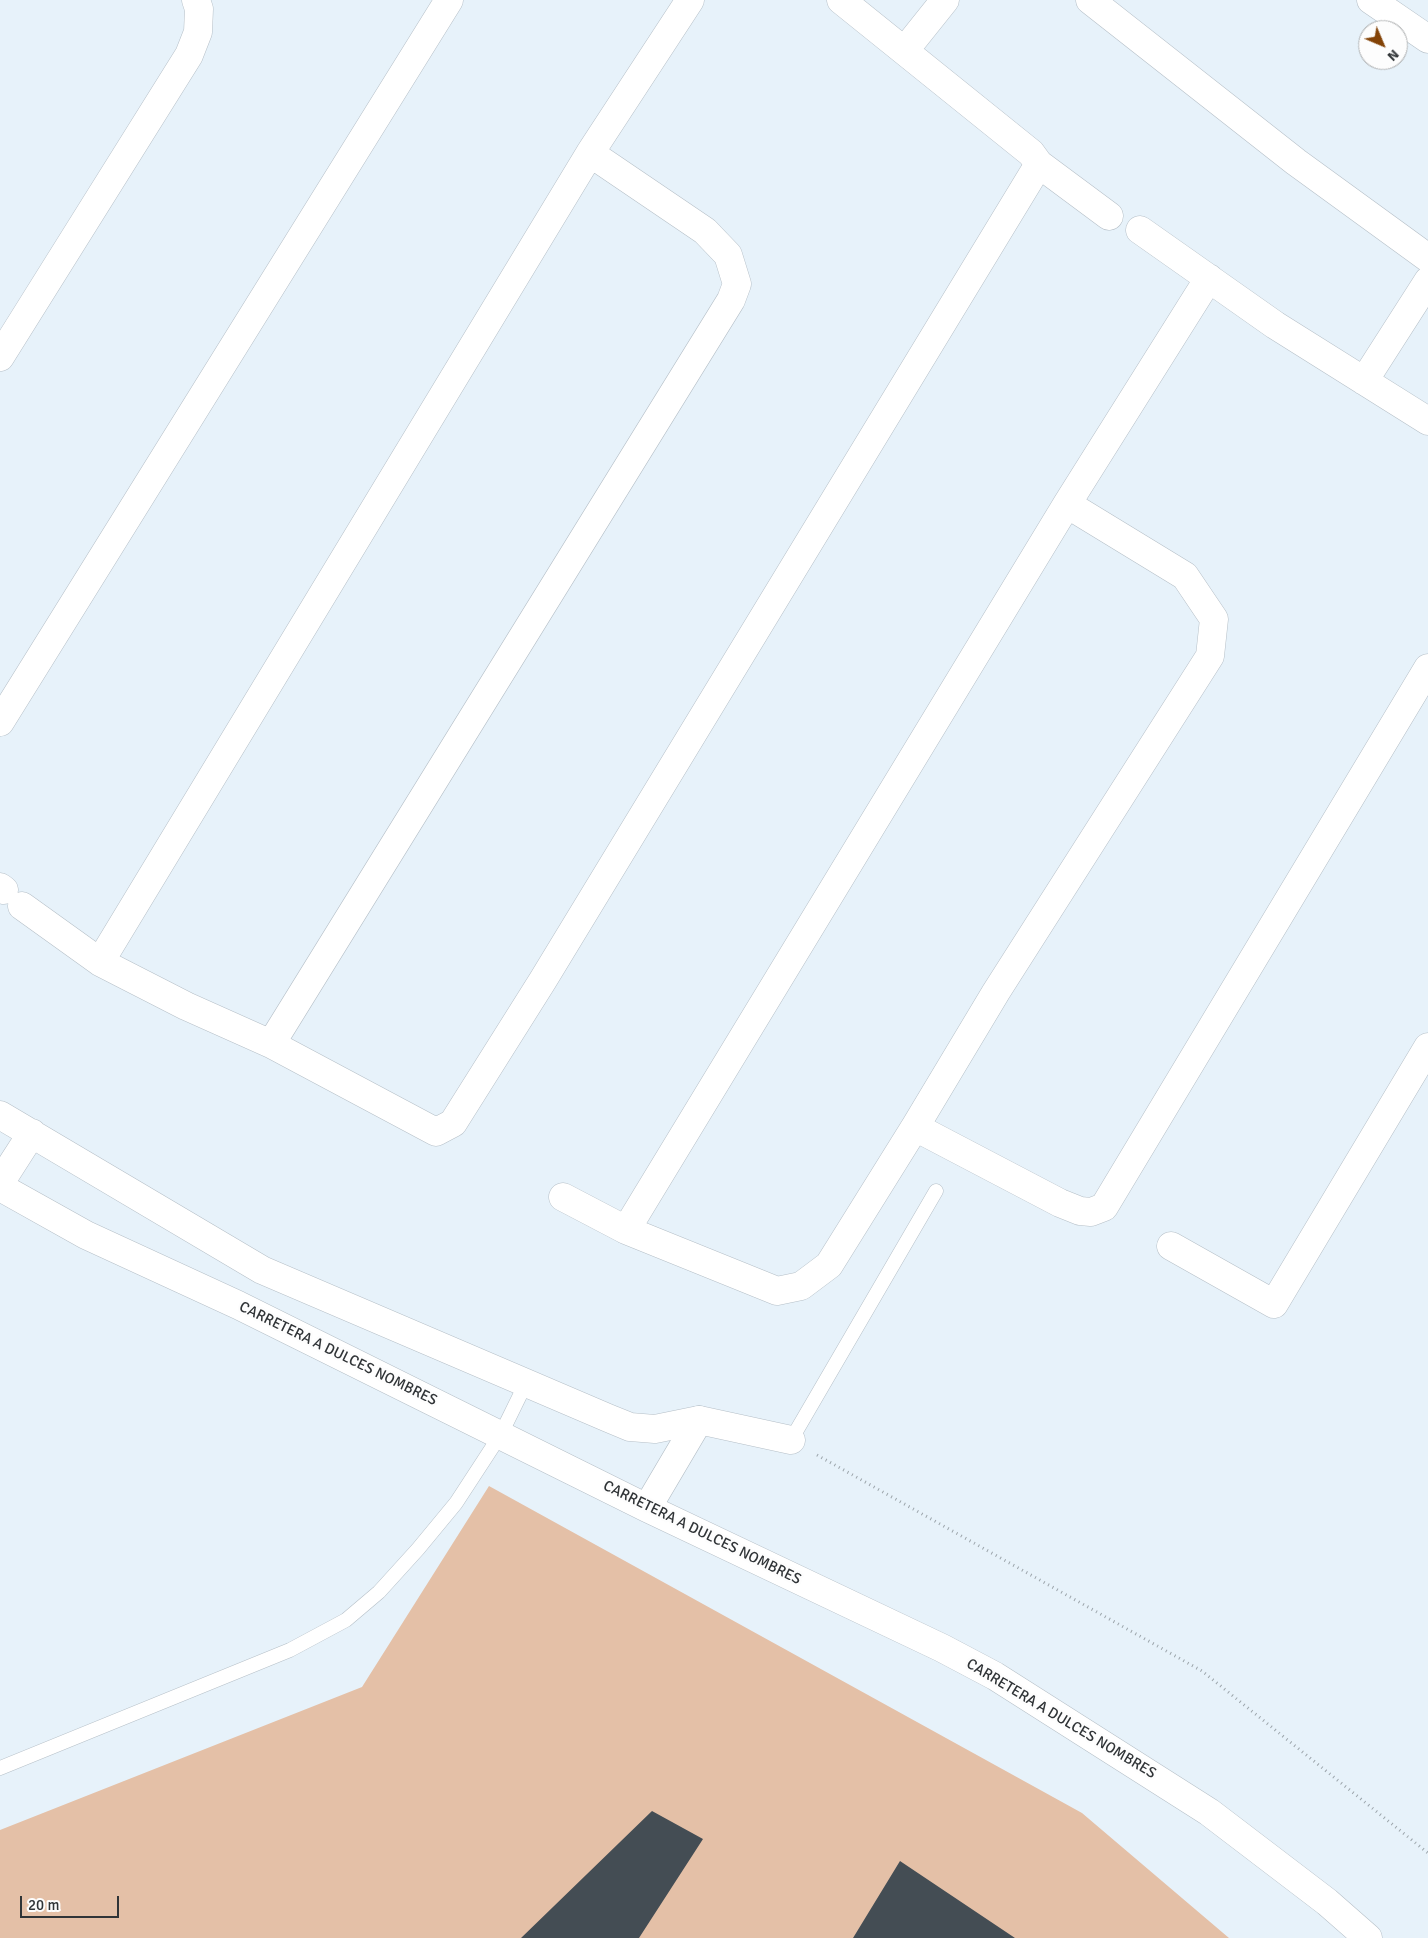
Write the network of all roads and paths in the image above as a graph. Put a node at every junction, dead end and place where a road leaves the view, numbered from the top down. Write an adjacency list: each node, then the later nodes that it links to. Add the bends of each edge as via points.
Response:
1 (196, 0): 17 (street, via 198,32 188,55)
2 (449, 0): 22 (street)
3 (690, 0): 10 (street)
4 (945, 0): 9 (street)
5 (1090, 0): 14 (street, via 1296,162)
6 (1375, 1): 8 (street)
7 (847, 2): 9 (street)
8 (1428, 39)
9 (905, 50): 11 (street, via 1031,153)
10 (590, 153): 24 (street); 25 (street, via 705,231 728,256 737,284 731,300)
11 (1039, 164): 12 (street); 25 (street, via 554,962 453,1122 436,1132)
12 (1109, 216)
13 (1140, 230): 15 (street)
14 (1428, 258)
15 (1209, 278): 18 (street, via 1275,325); 20 (street)
16 (1428, 281): 18 (street)
17 (0, 357)
18 (1364, 381): 19 (street)
19 (1425, 412)
20 (1067, 504): 28 (street, via 1184,576 1214,619 1210,656 996,992); 33 (street)
21 (1428, 668): 28 (street, via 1104,1207 1085,1211 1060,1203)
22 (0, 722)
23 (9, 894): 24 (street)
24 (100, 962): 25 (street)
25 (271, 1044)
26 (1428, 1047): 34 (street, via 1274,1304)
27 (0, 1115): 29 (street)
28 (915, 1127): 33 (street, via 829,1265 801,1286 778,1291)
29 (32, 1132): 30 (street); 35 (street, via 262,1270)
30 (0, 1185): 37 (street, CARRETERA A DULCES NOMBRES, via 86,1235 238,1305)
31 (936, 1191): 38 (lane)
32 (563, 1197): 33 (street)
33 (626, 1230)
34 (1172, 1246)
35 (526, 1383): 36 (street, via 630,1426 655,1429); 37 (lane)
36 (699, 1420): 38 (street); 39 (street)
37 (501, 1434): 39 (street, CARRETERA A DULCES NOMBRES); 40 (lane, via 456,1503 418,1549 379,1592 346,1620 290,1650)
38 (791, 1440): 41 (path, via 1202,1671)
39 (647, 1508): 42 (street, CARRETERA A DULCES NOMBRES, via 995,1676 1209,1812 1327,1902)
40 (0, 1768)
41 (1428, 1853)
42 (1368, 1938)

